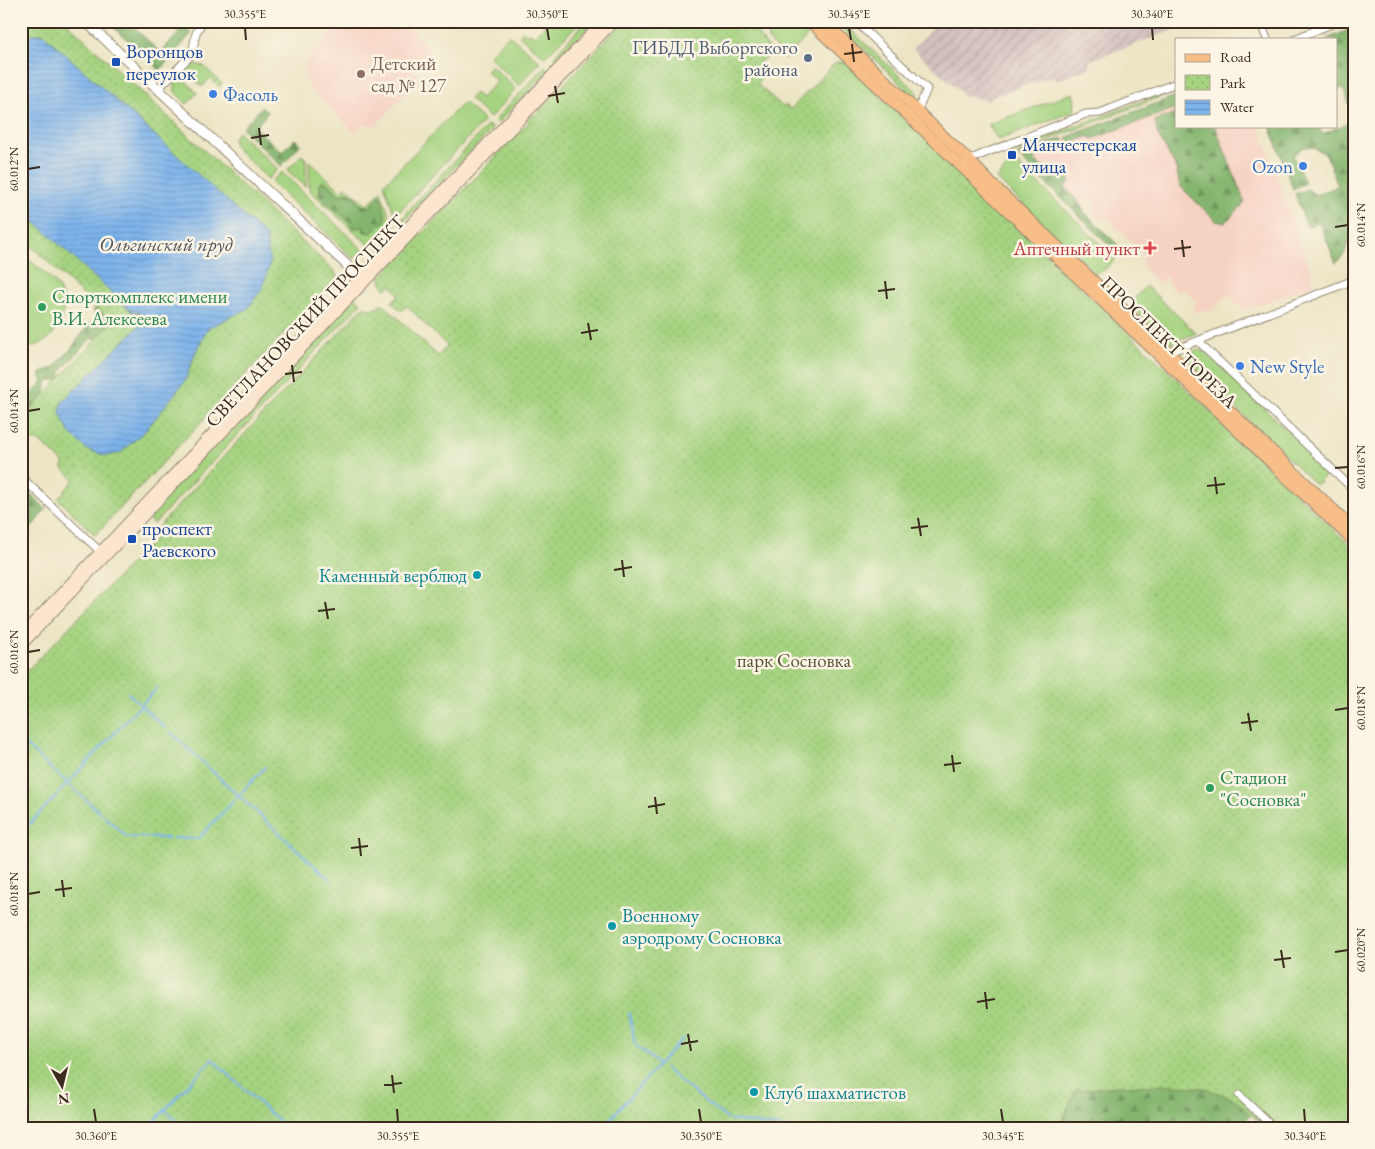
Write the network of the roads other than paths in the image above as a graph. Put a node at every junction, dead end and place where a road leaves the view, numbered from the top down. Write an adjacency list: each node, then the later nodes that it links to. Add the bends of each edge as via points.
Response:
1 (85, 21): 13 (street)
2 (203, 21): 13 (street, via 196,33 192,54)
3 (603, 21): 17 (main road, СВЕТЛАНОВСКИЙ ПРОСПЕКТ)
4 (616, 21): 17 (main road, СВЕТЛАНОВСКИЙ ПРОСПЕКТ)
5 (809, 21): 16 (main road, ПРОСПЕКТ ТОРЕЗА)
6 (823, 21): 14 (main road, ПРОСПЕКТ ТОРЕЗА)
7 (855, 21): 14 (street, via 927,89)
8 (1260, 21): 10 (street)
9 (1339, 21): 11 (street)
10 (1267, 38)
11 (1296, 38)
12 (1175, 83): 15 (street)
13 (158, 89): 17 (street)
14 (917, 112): 15 (main road, ПРОСПЕКТ ТОРЕЗА)
15 (969, 160): 16 (street); 20 (main road, ПРОСПЕКТ ТОРЕЗА)
16 (962, 168): 24 (main road, ПРОСПЕКТ ТОРЕЗА)
17 (362, 279): 25 (main road, СВЕТЛАНОВСКИЙ ПРОСПЕКТ)
18 (1354, 280): 19 (street)
19 (1198, 341): 20 (street); 22 (street)
20 (1169, 352): 23 (main road, ПРОСПЕКТ ТОРЕЗА)
21 (21, 477): 25 (street)
22 (1354, 490)
23 (1354, 530)
24 (1354, 542)
25 (103, 554): 26 (main road, СВЕТЛАНОВСКИЙ ПРОСПЕКТ); 27 (main road, СВЕТЛАНОВСКИЙ ПРОСПЕКТ)
26 (21, 635)
27 (21, 646)
28 (1239, 1095): 29 (street)
29 (1274, 1128)

